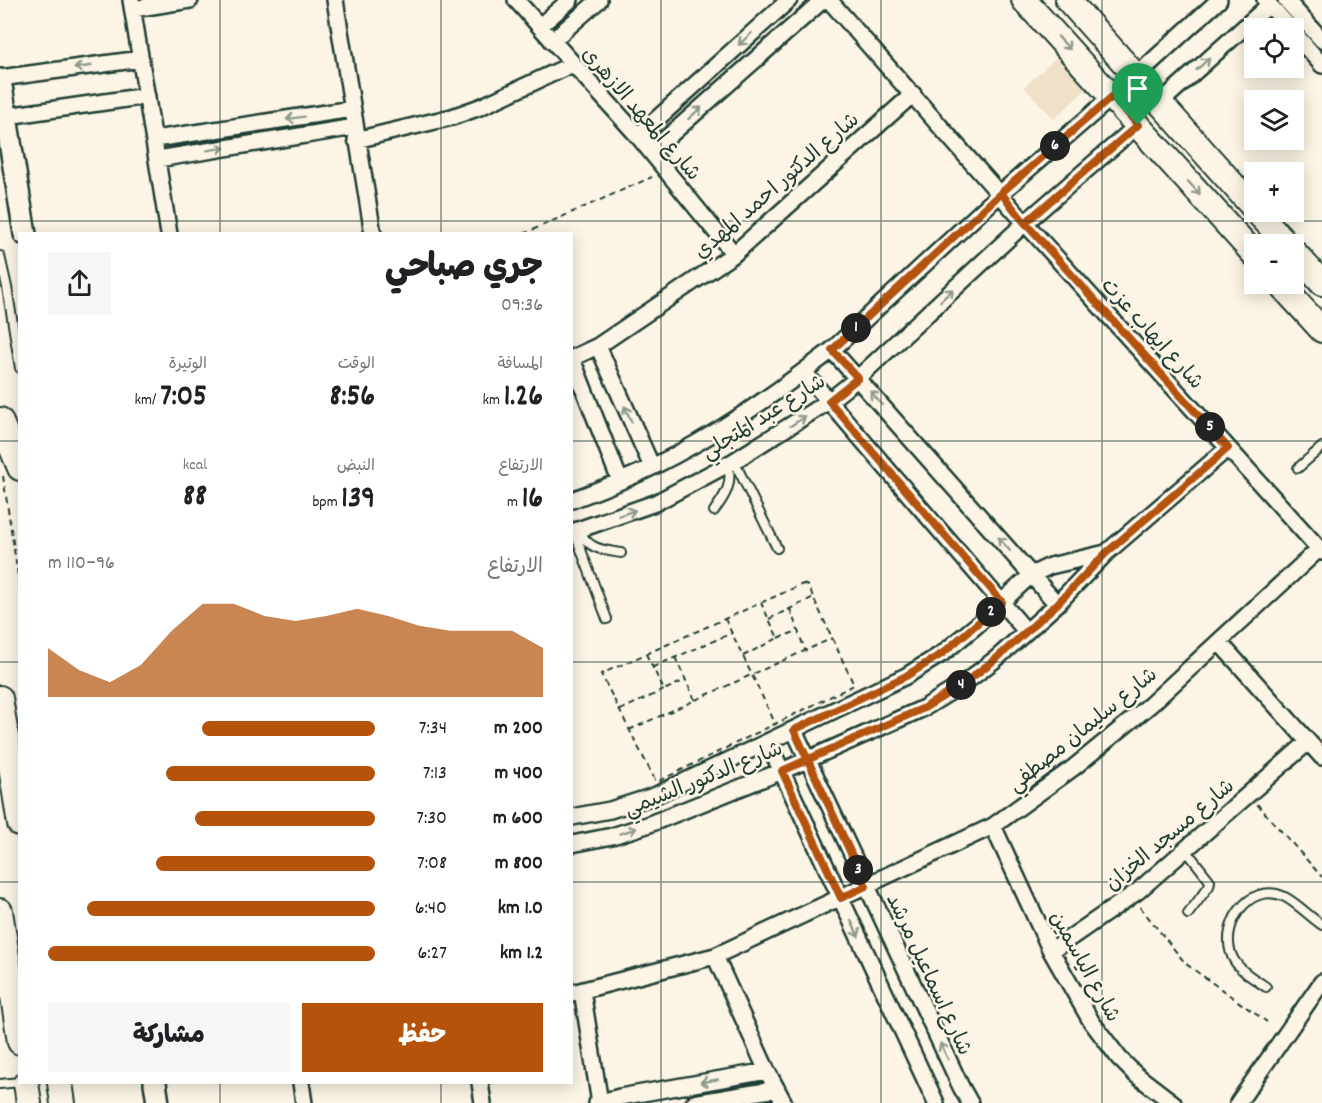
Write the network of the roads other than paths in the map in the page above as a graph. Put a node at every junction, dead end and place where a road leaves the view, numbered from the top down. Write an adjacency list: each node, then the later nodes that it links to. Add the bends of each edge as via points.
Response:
1 (190, 0): 14 (street)
2 (335, 0): 29 (street)
3 (516, 0): 16 (street, شارع المعهد الازهرى)
4 (570, 0): 16 (street)
5 (599, 0): 18 (street)
6 (789, 0): 33 (street, one-way to 33)
7 (823, 0): 35 (street, one-way to 7)
8 (829, 0): 25 (street, شارع ايهاب عزت)
9 (1068, 0): 23 (main road)
10 (1219, 0): 23 (street)
11 (1286, 0): 17 (street)
12 (1267, 2): 15 (street); 28 (street, one-way to 12)
13 (1030, 3): 27 (main road, one-way to 27)
14 (132, 5): 20 (street)
15 (1281, 18)
16 (540, 26): 18 (street, شارع المعهد الازهرى)
17 (1322, 40)
18 (552, 41): 21 (street, شارع المعهد الازهرى)
19 (1304, 45): 22 (street)
20 (141, 59): 24 (street, one-way to 24); 26 (street)
21 (573, 64): 32 (street, via 452,117); 33 (street, شارع المعهد الازهرى)
22 (1322, 65)
23 (1136, 76): 28 (main road)
24 (0, 79): 30 (street)
25 (913, 94): 37 (street, شارع ايهاب عزت); 46 (street, شارع الدكتور احمد المهدي)
26 (147, 96): 30 (street); 34 (street)
27 (1113, 96): 31 (main road); 37 (street, شارع عبد المتجلي)
28 (1160, 103): 38 (main road)
29 (352, 109): 32 (street); 34 (street, one-way to 34)
30 (3, 120): 41 (street)
31 (1138, 125): 40 (street, شارع عبد المتجلي); 45 (main road, one-way to 45)
32 (356, 133): 36 (street, one-way to 32); 43 (street)
33 (638, 136): 35 (street, شارع المعهد الازهرى)
34 (155, 139): 36 (street)
35 (651, 152): 46 (street, شارع المعهد الازهرى)
36 (158, 159): 42 (street)
37 (1001, 193): 40 (street, شارع ايهاب عزت); 53 (street, شارع عبد المتجلي)
38 (1244, 197)
39 (1266, 222): 44 (main road)
40 (1025, 223): 58 (street, شارع عبد المتجلي, one-way to 40); 62 (street, شارع ايهاب عزت)
41 (25, 232)
42 (169, 232)
43 (373, 232)
44 (1278, 234)
45 (1244, 243)
46 (734, 254): 52 (street, شارع الدكتور احمد المهدي)
47 (0, 256): 54 (lane)
48 (1304, 264): 49 (main road)
49 (1322, 284)
50 (1289, 294): 51 (main road)
51 (1322, 330)
52 (598, 346): 55 (street, شارع الدكتور احمد المهدي); 64 (street, one-way to 52)
53 (832, 350): 57 (street, شارع عبد المتجلي); 58 (street)
54 (18, 356)
55 (573, 358)
56 (573, 362): 67 (street)
57 (804, 372): 59 (street); 64 (street, شارع عبد المتجلي, via 716,431)
58 (858, 378): 59 (street, شارع عبد المتجلي); 75 (street, one-way to 58)
59 (829, 401): 63 (street, شارع عبد المتجلي, one-way to 59); 76 (street)
60 (0, 420): 66 (main road)
61 (1322, 447): 65 (lane)
62 (1228, 448): 72 (street, شارع ايهاب عزت); 74 (street, شارع الدكتور الشيمي)
63 (731, 463): 69 (lane, via 729,487); 70 (street, شارع عبد المتجلي, one-way to 63, via 655,503); 71 (lane)
64 (652, 467): 67 (street, شارع عبد المتجلي)
65 (1298, 468)
66 (11, 470)
67 (620, 481): 68 (street, شارع عبد المتجلي)
68 (573, 500)
69 (714, 511)
70 (575, 531): 73 (lane, via 597,549); 78 (lane)
71 (777, 548)
72 (1321, 551): 80 (street, شارع سليمان مصطفي)
73 (621, 553)
74 (1106, 553): 75 (street, شارع الدكتور الشيمي, via 1050,566); 77 (street, شارع الدكتور الشيمي)
75 (1031, 575): 76 (street, شارع الدكتور الشيمي); 77 (street)
76 (1002, 602): 79 (street); 82 (street, شارع الدكتور الشيمي, via 943,653 906,676)
77 (1057, 604): 79 (street, شارع الدكتور الشيمي)
78 (607, 619)
79 (1026, 631): 85 (street, شارع الدكتور الشيمي, via 963,684 924,708)
80 (1219, 642): 83 (street); 89 (street, شارع سليمان مصطفي, via 1082,761)
81 (0, 698): 87 (main road)
82 (780, 733): 85 (street, شارع اسماعيل مرشد); 86 (street); 88 (street, شارع الدكتور الشيمي, via 654,796)
83 (1308, 742): 84 (street); 91 (street, شارع مسجد الخزان)
84 (1322, 757)
85 (807, 759): 86 (street, شارع الدكتور الشيمي); 92 (street, شارع اسماعيل مرشد)
86 (782, 771): 90 (street, شارع الدكتور الشيمي, one-way to 86, via 630,831); 93 (street)
87 (18, 811)
88 (573, 817)
89 (993, 826): 92 (street, شارع سليمان مصطفي); 97 (street, شارع الياسمين)
90 (573, 844)
91 (1186, 850): 95 (lane, via 1209,881); 97 (street, شارع مسجد الخزان, via 1131,896)
92 (866, 886): 93 (street, شارع سليمان مصطفي); 120 (street, شارع اسماعيل مرشد, one-way to 92)
93 (841, 898): 98 (street, شارع سليمان مصطفي); 119 (street, one-way to 119)
94 (0, 911): 102 (main road)
95 (1188, 914)
96 (1322, 925): 100 (lane, via 1285,897 1253,897 1240,908 1229,927 1232,957)
97 (1051, 951): 121 (street, شارع الياسمين, via 1104,1040 1136,1074)
98 (715, 956): 101 (street, شارع سليمان مصطفي); 103 (street)
99 (1322, 982): 122 (street)
100 (1266, 987)
101 (577, 992): 112 (street)
102 (18, 1028)
103 (767, 1071): 111 (street); 112 (street, one-way to 112)
104 (18, 1082): 105 (lane)
105 (0, 1084)
106 (26, 1084): 113 (main road)
107 (60, 1084): 114 (main road)
108 (155, 1084): 115 (street)
109 (301, 1084): 116 (street)
110 (480, 1084): 117 (street)
111 (780, 1096): 118 (street)
112 (599, 1102)
113 (29, 1103)
114 (63, 1103)
115 (158, 1103)
116 (304, 1103)
117 (483, 1103)
118 (694, 1103)
119 (936, 1103)
120 (970, 1103)
121 (1173, 1103)
122 (1238, 1103)

